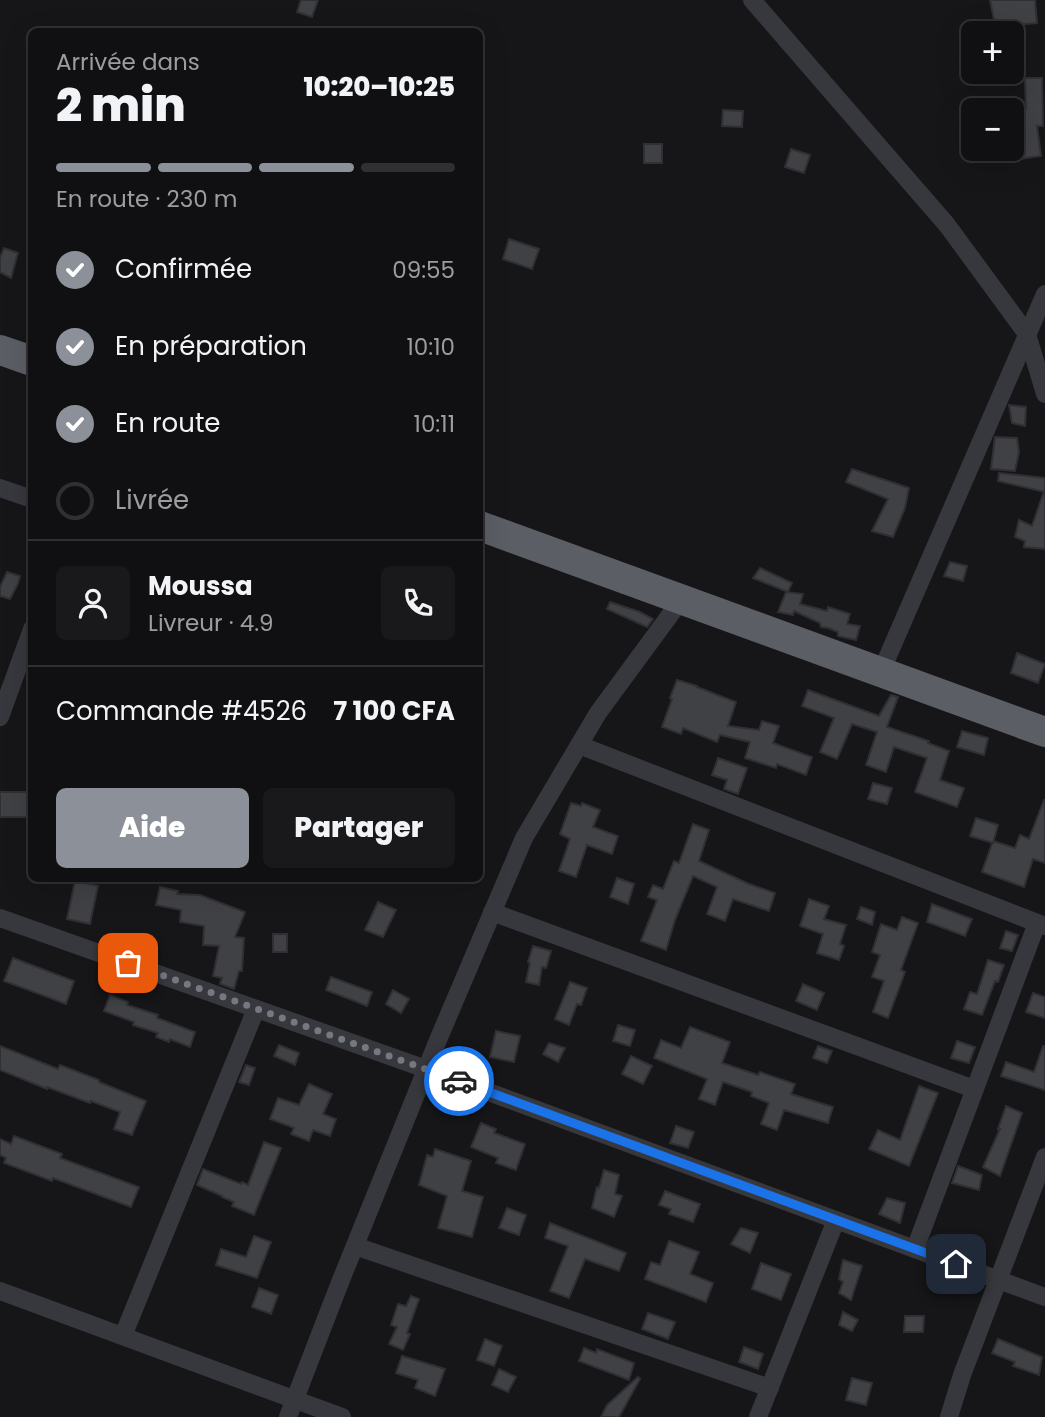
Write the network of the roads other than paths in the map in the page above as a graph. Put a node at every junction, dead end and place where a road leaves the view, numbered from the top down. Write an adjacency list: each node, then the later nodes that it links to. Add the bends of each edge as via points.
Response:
1 (752, 0): 3 (street, via 947,225)
2 (1045, 294): 3 (street)
3 (1027, 334): 6 (street); 12 (street)
4 (0, 350): 5 (highway)
5 (28, 360)
6 (1045, 394)
7 (0, 488): 8 (street)
8 (28, 498)
9 (483, 527): 10 (highway)
10 (681, 600): 12 (highway); 15 (street)
11 (28, 640): 13 (street)
12 (880, 672): 14 (highway)
13 (0, 717)
14 (1045, 732)
15 (579, 745): 16 (street, via 524,838); 18 (street)
16 (492, 912): 20 (street); 21 (street)
17 (0, 918): 19 (street)
18 (1041, 925): 21 (street)
19 (256, 1009): 20 (street); 29 (street)
20 (426, 1069): 23 (street); 24 (street)
21 (974, 1089): 25 (street)
22 (1045, 1157): 26 (street)
23 (835, 1220): 25 (street); 30 (street)
24 (355, 1246): 30 (street); 31 (street)
25 (915, 1249): 26 (street)
26 (998, 1280): 28 (street); 35 (street)
27 (0, 1291): 29 (street)
28 (1045, 1297)
29 (123, 1336): 31 (street)
30 (770, 1388): 34 (street)
31 (295, 1399): 32 (street); 33 (street)
32 (288, 1417)
33 (342, 1417)
34 (758, 1417)
35 (949, 1417)

